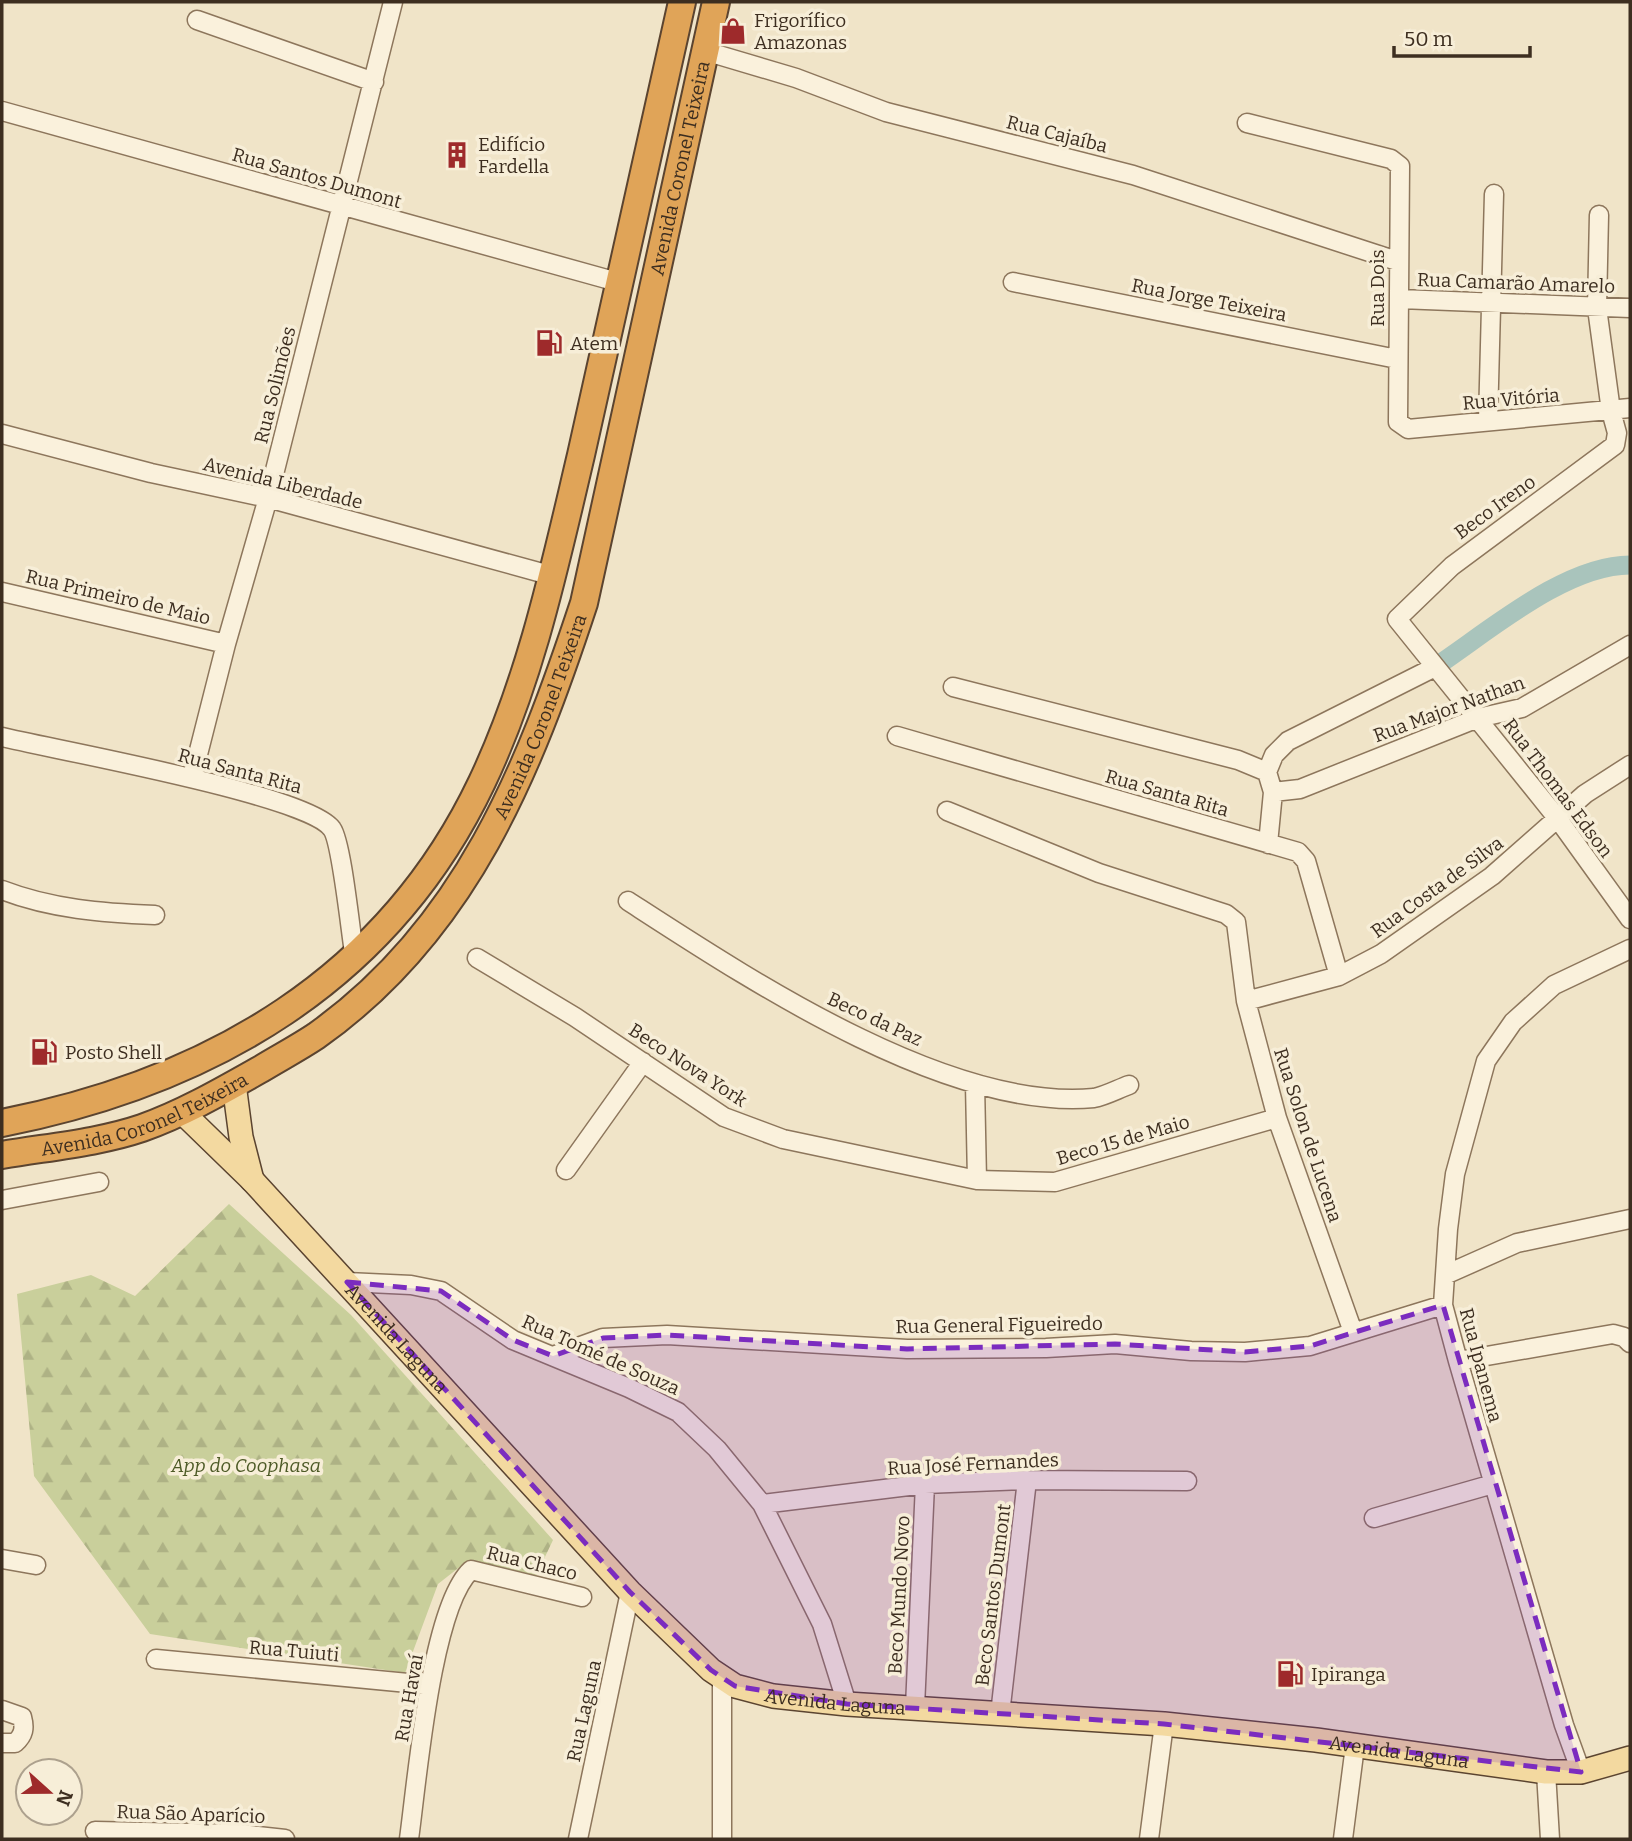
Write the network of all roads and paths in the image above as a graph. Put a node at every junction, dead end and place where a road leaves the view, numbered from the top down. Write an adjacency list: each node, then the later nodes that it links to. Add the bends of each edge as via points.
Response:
1 (393, 2): 6 (street, Rua Solimões)
2 (681, 2): 14 (highway, Avenida Coronel Teixeira)
3 (716, 2): 5 (highway, Avenida Coronel Teixeira)
4 (197, 20): 6 (street)
5 (705, 51): 12 (street, Rua Cajaíba, via 886,112 1133,175); 53 (highway, Avenida Coronel Teixeira, via 584,603 526,764 485,848 436,920 379,983 316,1036)
6 (374, 82): 10 (street, Rua Solimões)
7 (2, 111): 10 (street, Rua Santos Dumont)
8 (1247, 123): 12 (street, Rua Dois, via 1391,159 1400,166)
9 (1494, 194): 16 (street)
10 (342, 207): 14 (street, Rua Santos Dumont); 25 (street, Rua Solimões)
11 (1599, 215): 17 (street)
12 (1397, 261): 15 (street, Rua Dois)
13 (1013, 282): 19 (street, Rua Jorge Teixeira)
14 (621, 283): 26 (highway, Avenida Coronel Teixeira)
15 (1400, 299): 16 (street, Rua Camarão Amarelo); 19 (street, Rua Dois)
16 (1492, 303): 17 (street, Rua Camarão Amarelo); 22 (street)
17 (1597, 308): 18 (street, Rua Camarão Amarelo); 21 (street)
18 (1630, 309)
19 (1397, 359): 23 (street, Rua Dois)
20 (1630, 408): 21 (street, Rua Vitória)
21 (1611, 411): 22 (street, Rua Vitória); 28 (street, Beco Ireno, via 1618,439 1611,450 1452,565)
22 (1489, 421): 23 (street, Rua Vitória, via 1408,429)
23 (1398, 422)
24 (2, 434): 25 (street, Avenida Liberdade)
25 (268, 498): 26 (street, Avenida Liberdade); 29 (street, Rua Solimões)
26 (553, 576): 49 (highway, Avenida Coronel Teixeira, via 532,652 483,780 454,835 392,919)
27 (2, 592): 29 (street, Rua Primeiro de Maio)
28 (1397, 619): 31 (street, Rua Thomas Edson)
29 (226, 644): 38 (street, Rua Solimões)
30 (1630, 645): 33 (street, Rua Major Nathan, via 1522,708)
31 (1435, 667): 33 (street, Rua Thomas Edson); 37 (street, via 1288,741 1274,755)
32 (953, 687): 37 (street, via 1238,760)
33 (1478, 718): 39 (street, Rua Major Nathan, via 1300,789); 41 (street, Rua Thomas Edson)
34 (897, 736): 42 (street, Rua Santa Rita)
35 (2, 737): 38 (street, Rua Santa Rita)
36 (1630, 765): 41 (street, Rua Costa de Silva, via 1585,793)
37 (1267, 772): 39 (street)
38 (192, 778): 49 (street, Rua Santa Rita, via 316,814 333,830)
39 (1273, 792): 42 (street)
40 (947, 811): 51 (street, Rua Solon de Lucena, via 1099,873 1232,918 1238,932)
41 (1558, 819): 46 (street, Rua Thomas Edson); 50 (street, Rua Costa de Silva, via 1492,876 1381,954)
42 (1268, 844): 50 (street, Rua Santa Rita, via 1298,852 1306,861)
43 (2, 890): 45 (street, via 28,900 102,913)
44 (628, 901): 54 (street, Beco da Paz, via 811,1013 882,1048)
45 (155, 915)
46 (1630, 919)
47 (1630, 949): 66 (street, Rua Ipanema, via 1554,985 1513,1022 1486,1061 1455,1174)
48 (477, 958): 52 (street, Beco Nova York)
49 (355, 959): 58 (highway, Avenida Coronel Teixeira, via 253,1033 184,1067 117,1095)
50 (1339, 976): 51 (street, Rua Costa de Silva)
51 (1246, 1001): 57 (street, Rua Solon de Lucena)
52 (643, 1062): 60 (street); 62 (street, Beco Nova York, via 724,1117 759,1132)
53 (234, 1084): 56 (highway, Avenida Coronel Teixeira); 61 (main road, Avenida Laguna)
54 (975, 1084): 55 (street, Beco da Paz, via 1051,1098 1097,1098); 62 (street)
55 (1129, 1085)
56 (182, 1112): 59 (highway, Avenida Coronel Teixeira, via 140,1129); 61 (main road, Avenida Laguna)
57 (1277, 1118): 62 (street, Beco 15 de Maio, via 1055,1182); 69 (street, Rua Solon de Lucena)
58 (2, 1123)
59 (2, 1156)
60 (566, 1170)
61 (252, 1180): 67 (main road, Avenida Laguna)
62 (977, 1180)
63 (99, 1182): 64 (street)
64 (2, 1200)
65 (1630, 1219): 66 (street, via 1517,1243)
66 (1445, 1275): 68 (street, Rua Ipanema)
67 (346, 1282): 71 (street, Rua Tomé de Souza, via 411,1285 441,1292 513,1340); 82 (main road, Avenida Laguna)
68 (1443, 1305): 69 (street, Rua General Figueiredo); 72 (street, Rua Ipanema)
69 (1353, 1332): 71 (street, Rua General Figueiredo, via 1310,1346 1245,1352 1115,1344 907,1349 667,1335 603,1338)
70 (1630, 1343): 72 (street, via 1613,1334)
71 (553, 1356): 77 (street, Rua Tomé de Souza, via 678,1412 717,1449)
72 (1458, 1361): 75 (street, Rua Ipanema)
73 (1027, 1480): 74 (street, Rua José Fernandes); 76 (street, Rua José Fernandes); 90 (street, Beco Santos Dumont)
74 (1187, 1481)
75 (1493, 1483): 78 (street); 96 (street, Rua Ipanema)
76 (925, 1484): 77 (street, Rua José Fernandes); 88 (street, Beco Mundo Novo)
77 (762, 1504): 87 (street, Rua Tomé de Souza, via 822,1624)
78 (1374, 1518)
79 (2, 1559): 80 (street)
80 (36, 1566)
81 (471, 1570): 83 (street, Rua Chaco); 86 (street, Rua Havaí, via 452,1605)
82 (631, 1592): 85 (main road, Avenida Laguna); 100 (street, Rua Laguna)
83 (582, 1597)
84 (156, 1659): 86 (street, Rua Tuiuti)
85 (722, 1678): 87 (main road, Avenida Laguna, via 764,1694); 101 (street)
86 (429, 1685): 99 (street, Rua Havaí)
87 (847, 1704): 88 (main road, Avenida Laguna)
88 (915, 1707): 90 (main road, Avenida Laguna)
89 (2, 1710): 92 (street, via 22,1717 24,1726 15,1743)
90 (1000, 1714): 91 (main road, Avenida Laguna)
91 (1164, 1724): 93 (main road, Avenida Laguna); 102 (street)
92 (2, 1743)
93 (1355, 1746): 95 (main road, Avenida Laguna); 103 (street)
94 (1630, 1758): 96 (main road, Avenida Laguna)
95 (1546, 1772): 96 (main road, Avenida Laguna); 104 (street)
96 (1581, 1772)
97 (95, 1831): 98 (street, Rua São Aparício)
98 (285, 1839)
99 (409, 1839)
100 (578, 1839)
101 (722, 1839)
102 (1149, 1839)
103 (1343, 1839)
104 (1550, 1839)

